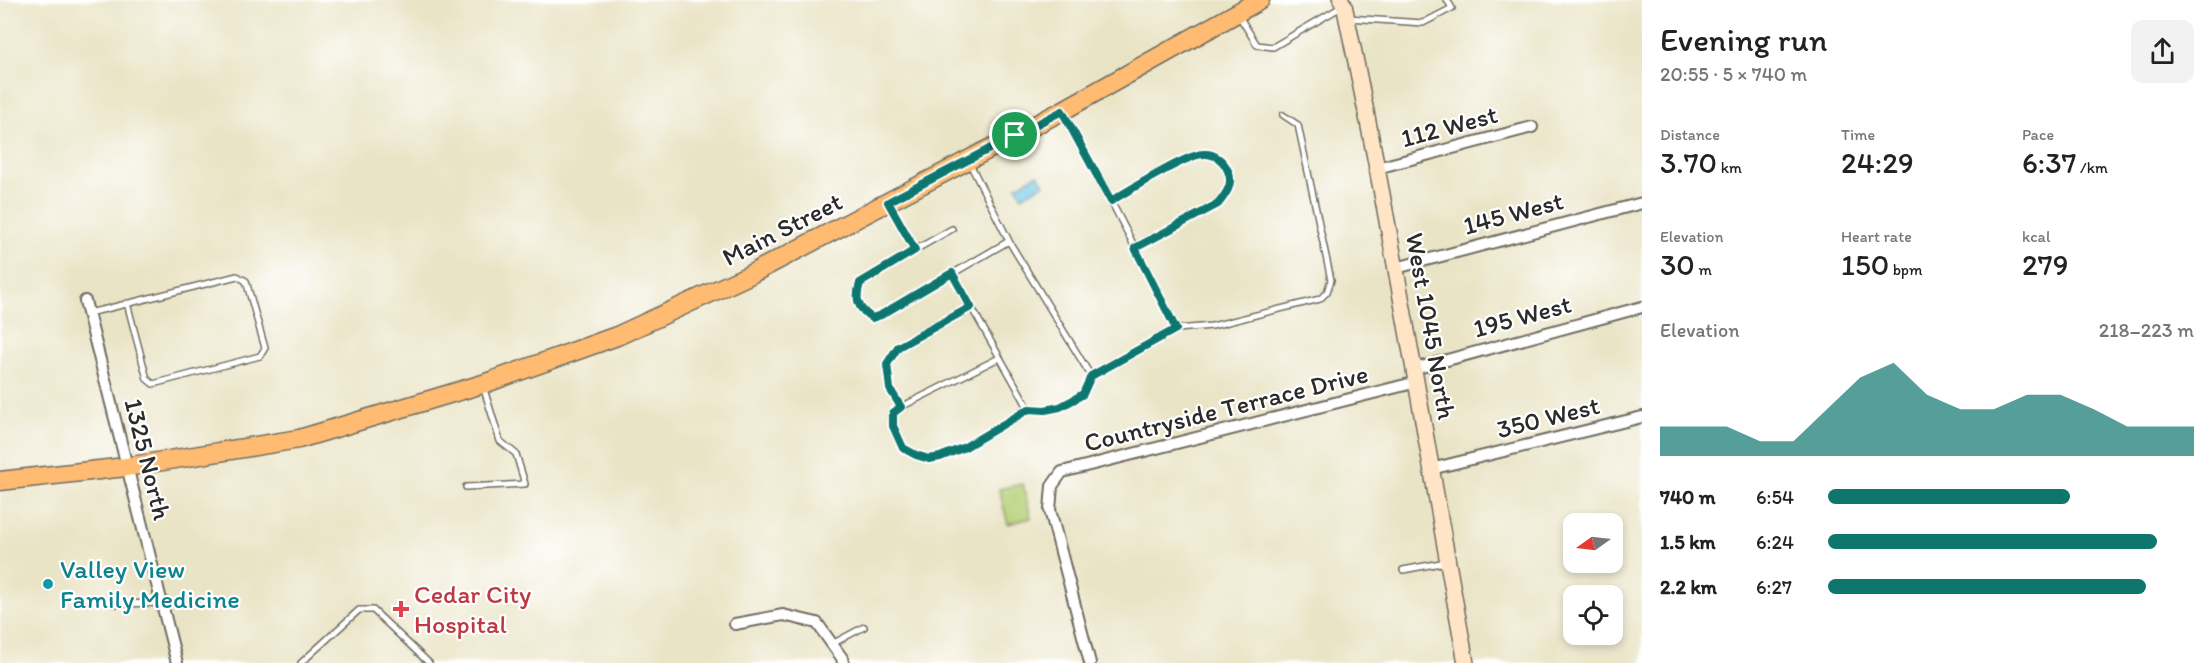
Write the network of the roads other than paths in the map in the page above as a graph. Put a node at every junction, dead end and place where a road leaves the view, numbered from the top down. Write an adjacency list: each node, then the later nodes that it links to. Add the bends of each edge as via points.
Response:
1 (1260, 0): 4 (main road, Main Street)
2 (1447, 0): 3 (lane, via 1452,8 1423,23)
3 (1344, 8): 4 (lane, via 1273,47 1257,45); 9 (main road, West 1045 North)
4 (1237, 13): 5 (main road, Main Street)
5 (1062, 111): 8 (main road, Main Street); 10 (lane)
6 (1283, 115): 24 (lane, via 1298,125 1331,280 1328,292 1320,299 1212,326)
7 (1532, 127): 9 (street, 112 West)
8 (968, 160): 11 (main road, Main Street); 14 (lane)
9 (1377, 168): 17 (main road, West 1045 North)
10 (1111, 201): 15 (lane); 15 (lane, via 1196,156 1215,155 1225,164 1231,177 1228,192 1218,204)
11 (888, 202): 16 (lane); 28 (main road, Main Street, via 747,276 616,336)
12 (1642, 203): 17 (street, 145 West)
13 (952, 230): 16 (lane)
14 (1009, 241): 18 (lane); 27 (lane)
15 (1135, 248): 24 (lane)
16 (915, 250): 18 (lane, via 860,283 858,305 866,314 872,318 881,315)
17 (1396, 268): 26 (main road, West 1045 North)
18 (952, 273): 21 (lane)
19 (85, 302): 23 (street, 1325 North)
20 (127, 303): 20 (lane, via 237,276 246,281 266,348 260,356 153,384 147,379); 23 (lane)
21 (971, 307): 25 (lane); 29 (lane, via 898,347 887,364 890,389)
22 (1642, 307): 26 (street, 195 West)
23 (88, 313): 32 (street, 1325 North)
24 (1176, 329): 27 (lane)
25 (999, 358): 29 (lane); 30 (lane)
26 (1416, 375): 33 (main road, West 1045 North); 47 (street, Countryside Terrace Drive, via 1062,472 1052,486 1050,510)
27 (1091, 376): 30 (lane, via 1083,394 1060,407)
28 (483, 384): 32 (main road, Main Street, via 299,439); 35 (lane, via 500,441 516,454 525,484)
29 (901, 407): 30 (lane, via 893,413 897,437 903,448 929,459 965,447)
30 (1029, 409)
31 (1642, 417): 33 (street, 350 West)
32 (126, 467): 34 (main road); 38 (street, 1325 North)
33 (1431, 470): 36 (main road, West 1045 North)
34 (0, 481)
35 (466, 487)
36 (1448, 561): 37 (lane); 48 (main road, West 1045 North)
37 (1404, 570)
38 (162, 603): 39 (lane); 43 (street, 1325 North)
39 (113, 604)
40 (735, 624): 42 (street, via 783,615 817,623)
41 (864, 627): 42 (lane)
42 (832, 644): 46 (street)
43 (177, 663)
44 (301, 663): 45 (lane, via 359,610 373,610)
45 (429, 663)
46 (843, 663)
47 (1090, 663)
48 (1466, 663)

